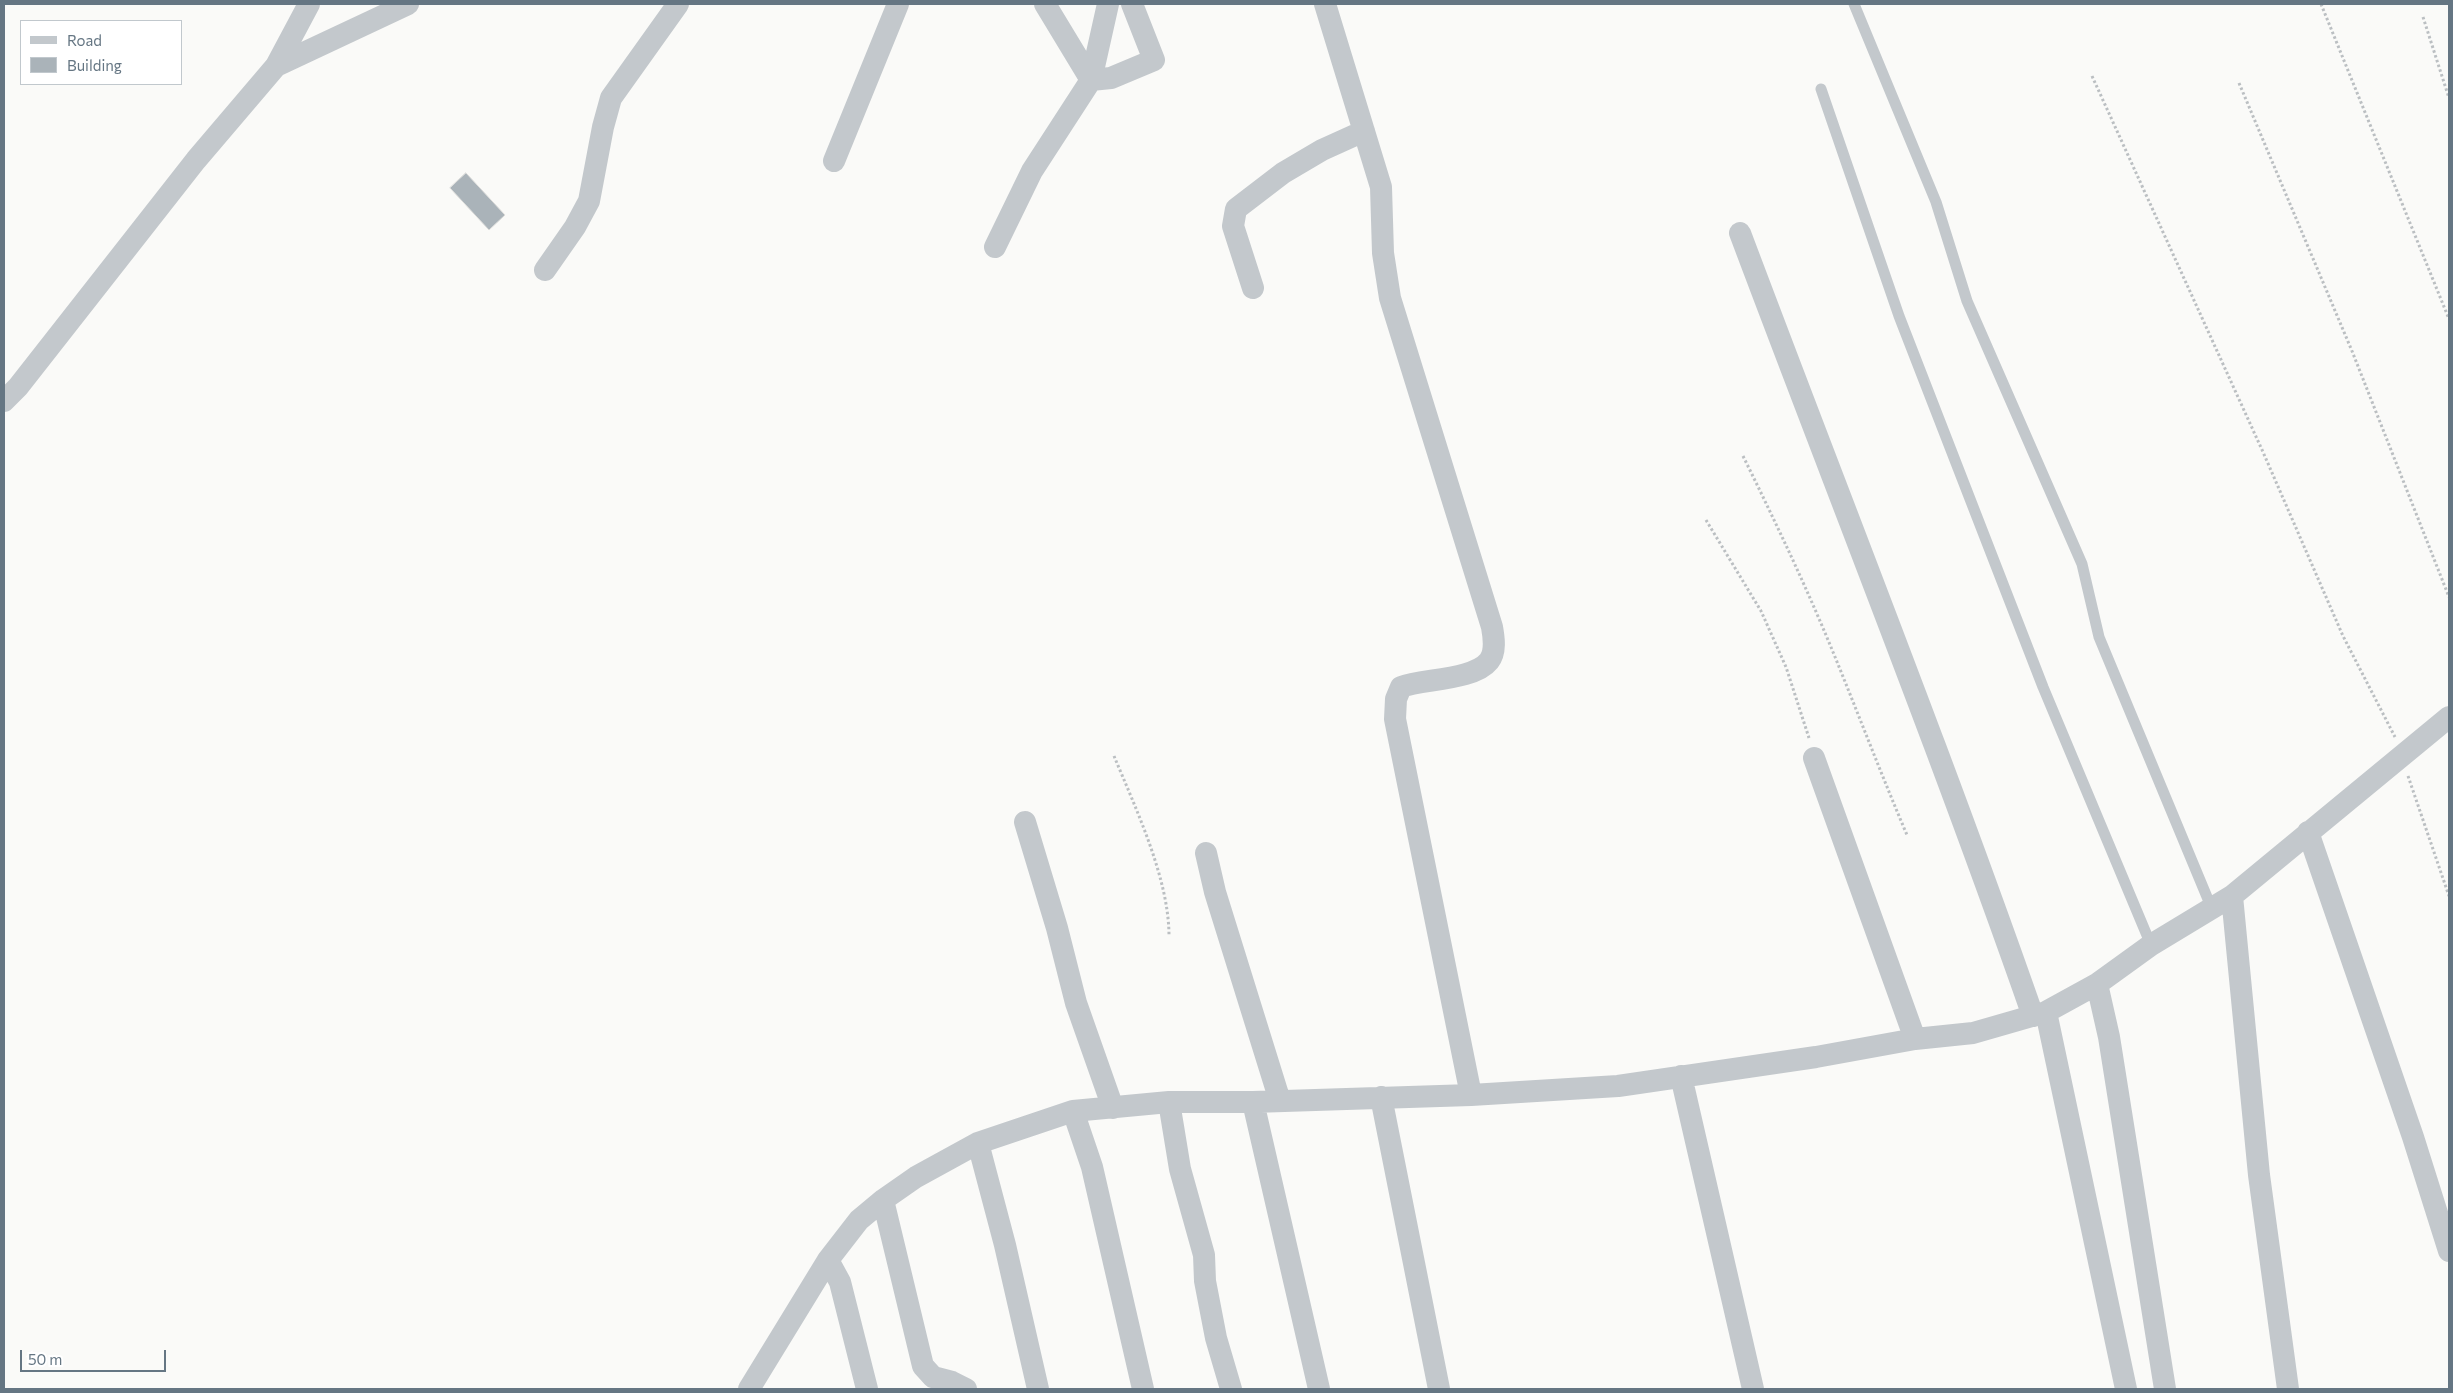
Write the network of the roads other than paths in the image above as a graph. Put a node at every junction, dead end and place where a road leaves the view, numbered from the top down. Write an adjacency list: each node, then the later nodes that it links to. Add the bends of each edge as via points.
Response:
1 (309, 4): 10 (street)
2 (408, 4): 10 (street)
3 (678, 4): 17 (street, via 611,98 589,201)
4 (898, 4): 14 (street)
5 (1046, 4): 11 (street)
6 (1108, 4): 11 (street)
7 (1132, 4): 11 (street, via 1154,60 1111,78)
8 (1325, 4): 13 (street)
9 (1854, 4): 26 (lane, via 1936,202 1967,301 2082,564 2099,637)
10 (276, 66): 19 (street, via 196,160)
11 (1091, 80): 16 (street, via 1032,171)
12 (1821, 89): 27 (lane, via 1899,316 2043,688)
13 (1364, 131): 18 (street, via 1283,173 1236,209 1233,226); 32 (street, via 1381,188 1383,253 1390,298 1494,640 1488,661 1478,670 1412,683 1401,687 1396,699 1395,719)
14 (834, 161)
15 (1740, 233): 29 (street, via 1855,540 1905,661)
16 (995, 248)
17 (545, 270)
18 (1253, 288)
19 (4, 401)
20 (2449, 717): 23 (street)
21 (1814, 758): 30 (street)
22 (1025, 822): 37 (street, via 1076,1003)
23 (2308, 832): 25 (street); 41 (street)
24 (1206, 853): 34 (street, via 1215,892)
25 (2232, 896): 26 (street); 55 (street, via 2258,1175)
26 (2212, 909): 27 (street)
27 (2151, 945): 28 (street)
28 (2097, 984): 29 (street); 54 (street, via 2109,1037)
29 (2040, 1014): 30 (street, via 1973,1033); 53 (street)
30 (1915, 1039): 31 (street)
31 (1681, 1076): 32 (street, via 1618,1086); 52 (street)
32 (1471, 1094): 33 (street)
33 (1381, 1097): 34 (street); 51 (street)
34 (1280, 1101): 36 (street)
35 (1169, 1102): 36 (street); 37 (street); 49 (street, via 1180,1169 1204,1255 1205,1281 1216,1338)
36 (1253, 1102): 50 (street)
37 (1113, 1108): 38 (street)
38 (1073, 1111): 39 (street); 48 (street, via 1092,1167)
39 (978, 1142): 40 (street); 47 (street)
40 (883, 1200): 42 (street, via 859,1220); 43 (street, via 922,1366)
41 (2449, 1251)
42 (828, 1260): 44 (street); 45 (street, via 840,1282)
43 (933, 1383): 46 (street, via 957,1384)
44 (749, 1389)
45 (867, 1389)
46 (966, 1389)
47 (1038, 1389)
48 (1143, 1389)
49 (1231, 1389)
50 (1319, 1389)
51 (1439, 1389)
52 (1753, 1389)
53 (2126, 1389)
54 (2164, 1389)
55 (2288, 1389)

